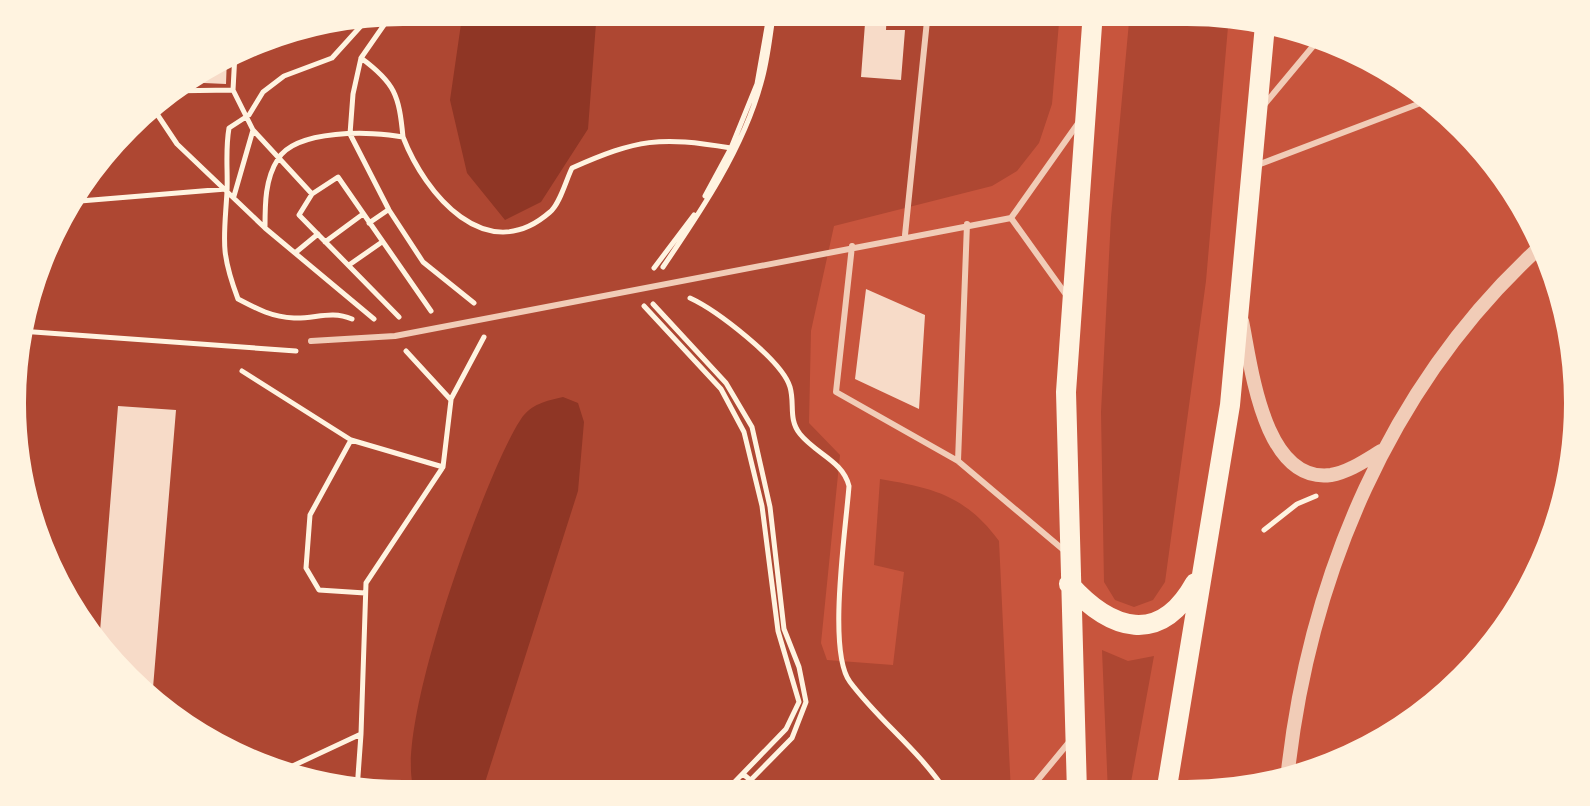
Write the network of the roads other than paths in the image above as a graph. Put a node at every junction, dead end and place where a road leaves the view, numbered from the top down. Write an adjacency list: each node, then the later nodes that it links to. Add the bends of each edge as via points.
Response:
1 (927, 24): 11 (lane)
2 (1092, 24): 7 (main road)
3 (1264, 32): 6 (main road)
4 (1313, 46): 6 (lane)
5 (1420, 103): 8 (lane)
6 (1257, 114): 8 (main road)
7 (1084, 116): 9 (lane); 14 (main road)
8 (1252, 167): 15 (main road)
9 (1011, 218): 10 (lane); 14 (lane)
10 (967, 224): 11 (lane); 18 (lane)
11 (905, 235): 12 (lane)
12 (852, 246): 16 (lane, via 488,319 366,340); 18 (lane, via 836,392)
13 (1535, 252): 17 (street, via 1487,299 1419,387)
14 (1072, 303): 19 (main road, via 1066,392)
15 (1239, 306): 17 (street, via 1258,406 1280,451 1303,470 1328,475); 20 (main road, via 1230,405)
16 (311, 341)
17 (1382, 451): 23 (street, via 1331,568 1306,662)
18 (958, 461): 19 (lane)
19 (1068, 554): 21 (main road)
20 (1203, 571): 21 (main road, via 1183,604 1164,621 1142,626 1114,621 1090,607); 26 (main road)
21 (1069, 584): 22 (main road)
22 (1075, 735): 24 (lane); 25 (main road)
23 (1289, 768)
24 (1036, 782)
25 (1077, 782)
26 (1168, 782)

